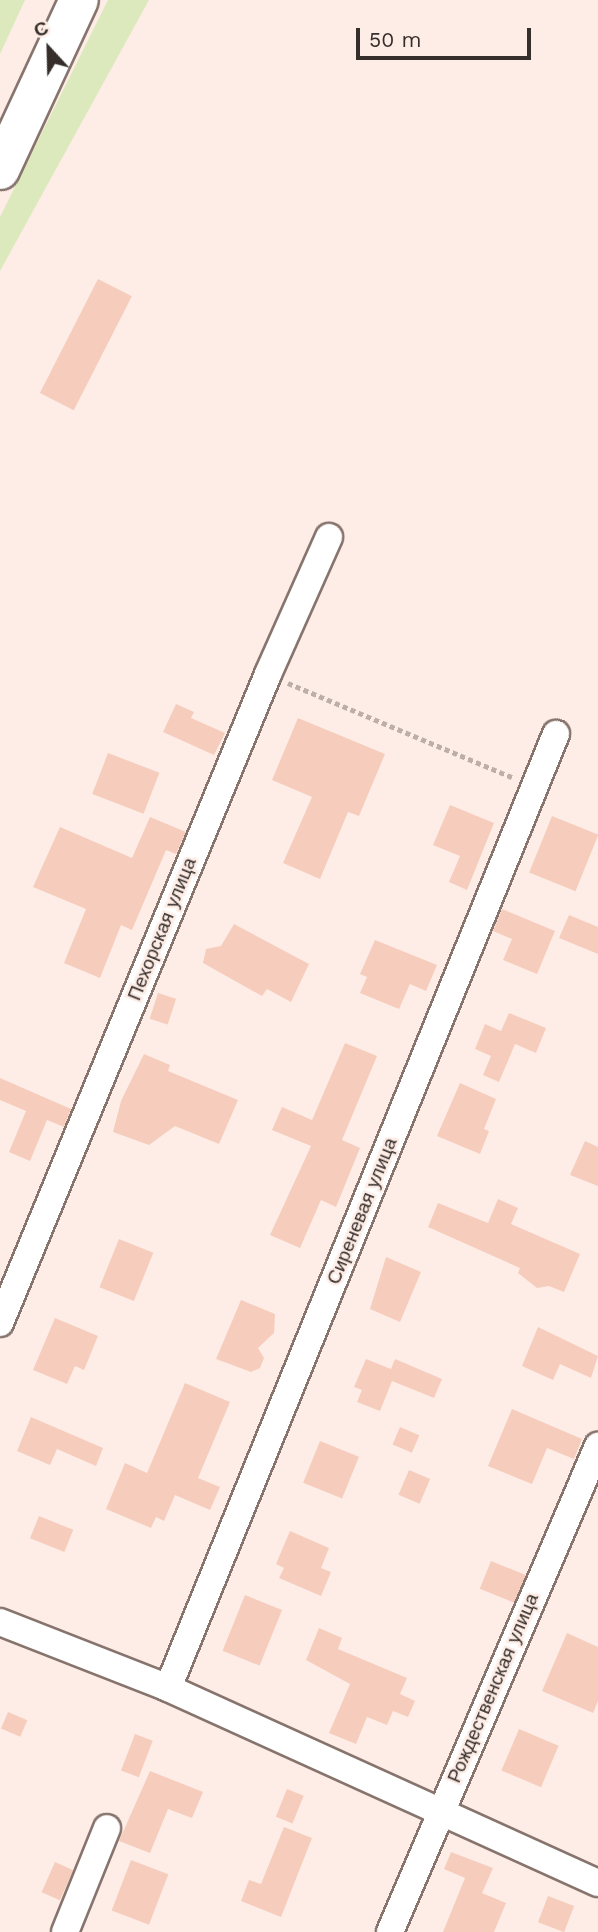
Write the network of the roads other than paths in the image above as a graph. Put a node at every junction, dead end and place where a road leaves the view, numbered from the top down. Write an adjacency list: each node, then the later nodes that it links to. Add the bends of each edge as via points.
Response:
1 (79, 0): 2 (main road)
2 (0, 170)
3 (329, 537): 5 (street, Пехорская улица)
4 (556, 734): 8 (street, Сиреневая улица)
5 (0, 1324)
6 (598, 1446): 9 (street, Рождественская улица)
7 (0, 1622): 8 (street)
8 (168, 1688): 9 (street)
9 (440, 1812): 11 (street); 13 (street, Рождественская улица)
10 (107, 1828): 12 (street)
11 (598, 1883)
12 (65, 1932)
13 (390, 1932)

